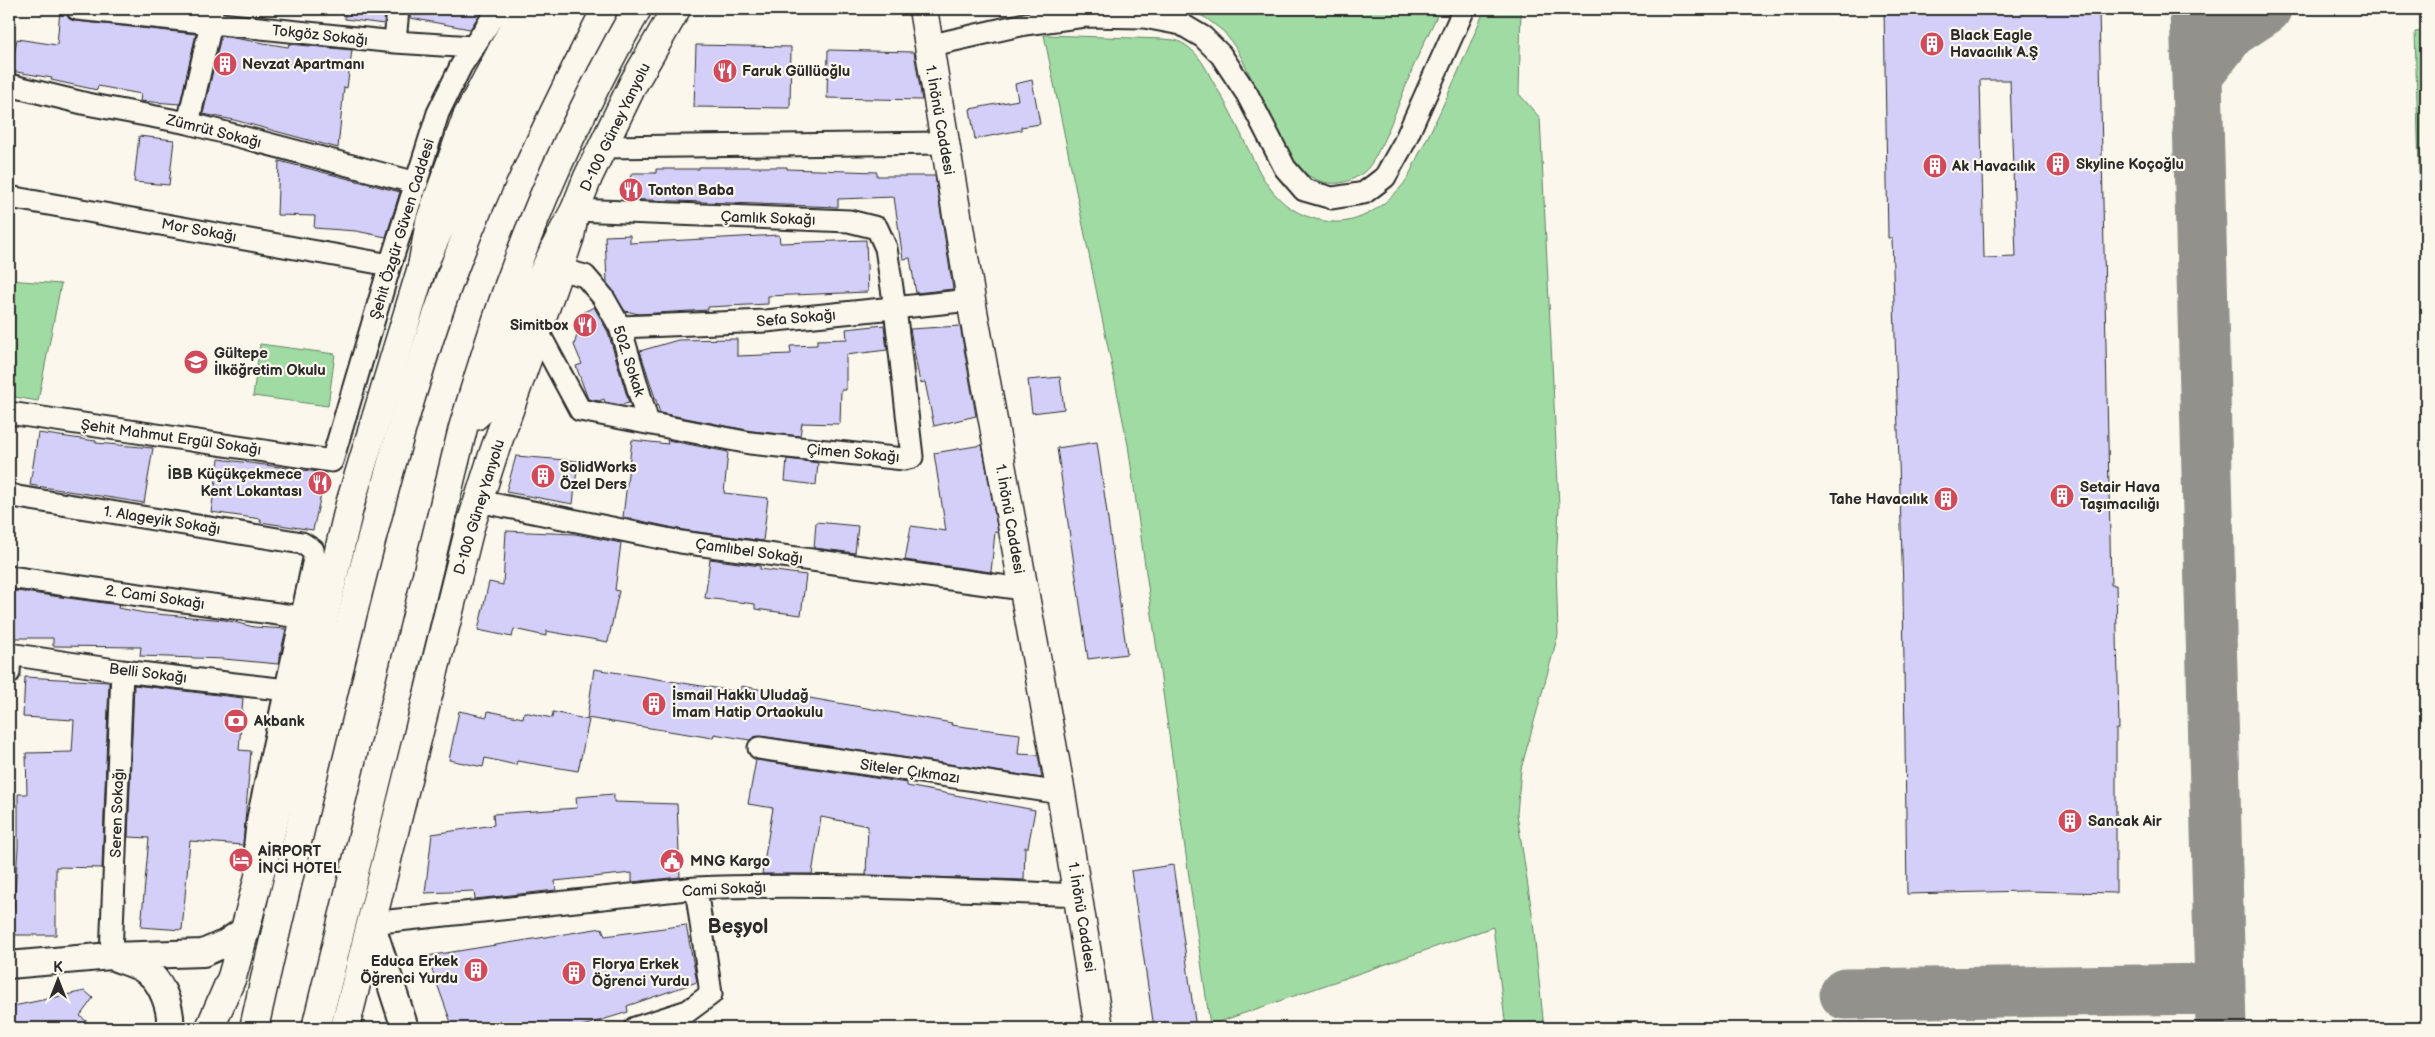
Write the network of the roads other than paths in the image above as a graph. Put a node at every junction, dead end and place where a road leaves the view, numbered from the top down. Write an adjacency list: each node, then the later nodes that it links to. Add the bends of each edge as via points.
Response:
1 (77, 9): 11 (street, Tokgöz Sokağı)
2 (398, 9): 12 (street)
3 (498, 9): 14 (street, Şehit Özgür Güven Caddesi)
4 (524, 9): 23 (main road, via 467,117 430,222)
5 (547, 9): 23 (main road, via 500,95)
6 (573, 9): 52 (main road, via 503,150 454,269 430,342 372,534)
7 (637, 9): 31 (main road, via 594,89 532,224)
8 (676, 9): 18 (main road, D-100 Güney Yanyolu)
9 (923, 9): 13 (main road, 1. İnönü Caddesi)
10 (1464, 9): 13 (street, via 1386,177 1364,193 1332,198 1304,190 1285,168 1247,94 1221,55 1203,37 1181,24 1144,16 1085,16 1025,24)
11 (211, 16): 12 (street, Tokgöz Sokağı); 16 (street)
12 (395, 42): 14 (street, Tokgöz Sokağı)
13 (928, 46): 17 (main road, 1. İnönü Caddesi)
14 (473, 47): 19 (street, Şehit Özgür Güven Caddesi, via 441,106)
15 (9, 85): 16 (street, Zümrüt Sokağı)
16 (188, 123): 19 (street, Zümrüt Sokağı)
17 (944, 143): 18 (street); 25 (main road, 1. İnönü Caddesi)
18 (602, 147): 21 (main road, D-100 Güney Yanyolu)
19 (417, 184): 22 (street, Şehit Özgür Güven Caddesi)
20 (9, 197): 22 (street, Mor Sokağı)
21 (575, 210): 24 (main road, D-100 Güney Yanyolu); 26 (street, Çamlık Sokağı, via 849,220 877,228 886,248); 31 (main road, via 535,289 488,404)
22 (390, 265): 32 (street, Şehit Özgür Güven Caddesi)
23 (422, 267): 43 (main road, via 350,504)
24 (559, 270): 27 (street, 502. Sokak, via 585,276 603,297); 28 (main road, D-100 Güney Yanyolu)
25 (971, 300): 26 (street, Sefa Sokağı); 36 (main road, 1. İnönü Caddesi)
26 (895, 308): 27 (street, Sefa Sokağı, via 766,321); 30 (street, Çimen Sokağı, via 912,456 904,459 750,443)
27 (620, 327): 30 (street, 502. Sokak)
28 (537, 330): 30 (street, via 580,410); 34 (main road, D-100 Güney Yanyolu)
29 (9, 413): 32 (street, Şehit Mahmut Ergül Sokağı)
30 (648, 423)
31 (463, 428): 53 (main road)
32 (332, 461)
33 (9, 494): 37 (street, 1. Alageyik Sokağı, via 302,542 313,550 314,558)
34 (478, 501): 36 (street, Çamlıbel Sokağı, via 682,542); 46 (main road, D-100 Güney Yanyolu)
35 (9, 577): 37 (street, 2. Cami Sokağı)
36 (1023, 589): 42 (main road, 1. İnönü Caddesi)
37 (300, 617): 40 (street)
38 (9, 660): 39 (street, Belli Sokağı)
39 (122, 671): 40 (street, Belli Sokağı); 48 (street, Seren Sokağı)
40 (287, 690): 43 (street, via 258,818 255,843)
41 (759, 748): 42 (street, Siteler Çıkmazı)
42 (1061, 793): 45 (main road, 1. İnönü Caddesi)
43 (261, 871): 47 (main road)
44 (696, 888): 45 (street, Cami Sokağı, via 850,886); 46 (street, Cami Sokağı); 56 (street, via 711,994 688,1011)
45 (1079, 895): 57 (main road, 1. İnönü Caddesi)
46 (371, 923): 54 (main road, D-100 Güney Yanyolu); 55 (street)
47 (245, 930): 48 (street, via 203,953); 51 (main road, via 232,977)
48 (111, 956): 49 (street); 50 (street, via 147,971 161,989 171,1020)
49 (9, 965)
50 (170, 1028)
51 (210, 1028)
52 (254, 1028)
53 (316, 1028)
54 (345, 1028)
55 (405, 1028)
56 (635, 1028)
57 (1100, 1028)

